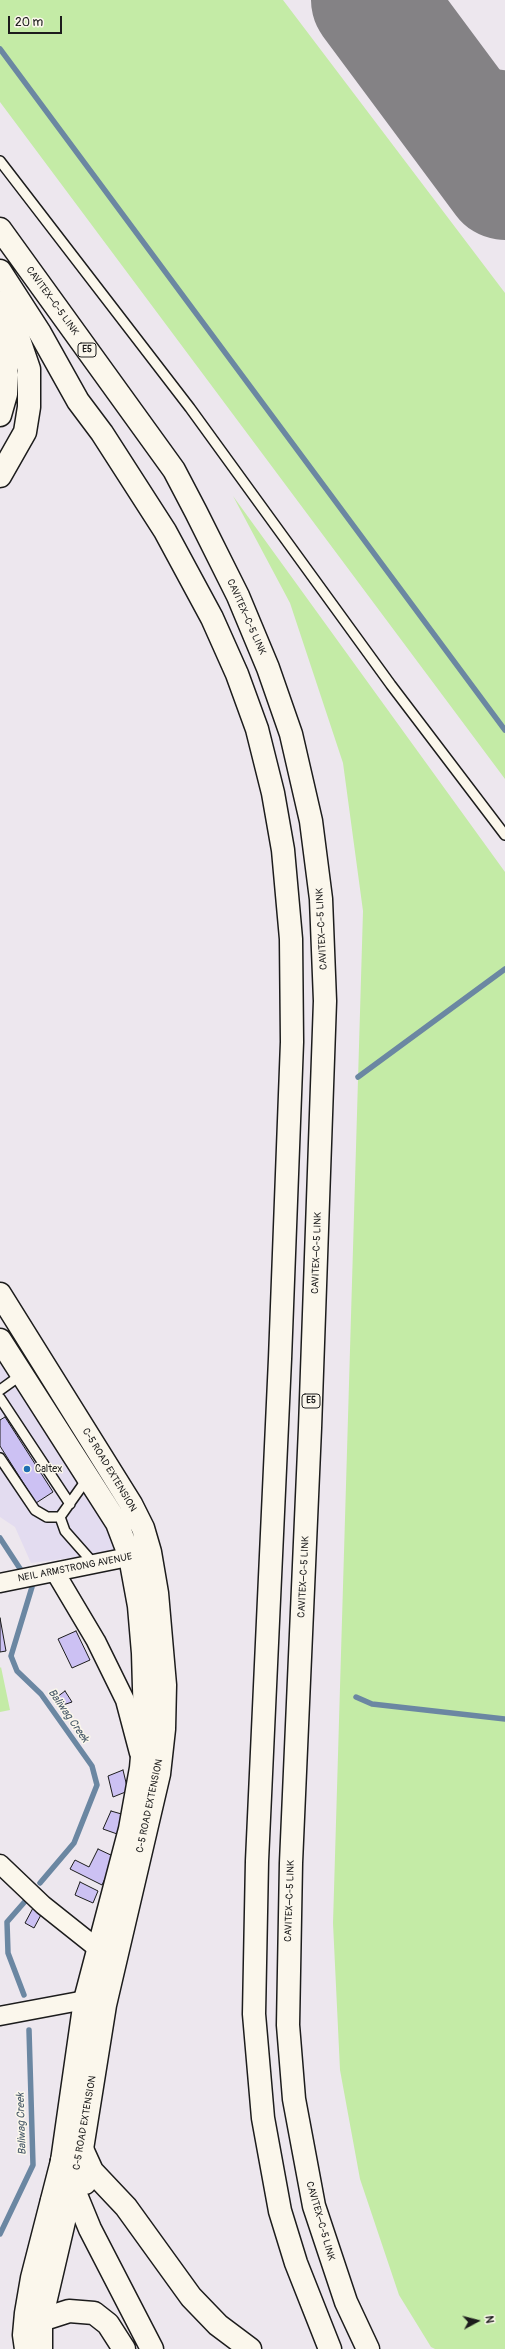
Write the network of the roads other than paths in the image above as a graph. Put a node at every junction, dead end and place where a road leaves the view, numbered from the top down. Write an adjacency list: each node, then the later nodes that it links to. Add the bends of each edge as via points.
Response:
1 (0, 161): 8 (lane, via 190,408 391,685)
2 (0, 229): 39 (main road, CAVITEX–C-5 LINK / E5, via 174,470 238,596 268,668 291,734 311,821 322,899 325,1001 291,1863 288,2025 294,2099 314,2206 341,2289)
3 (0, 271): 38 (main road, via 40,333 78,401 118,457 165,531 212,618 237,674 257,729 283,850 291,939 292,1042 257,1861 254,2014 262,2111 280,2211 298,2269)
4 (0, 302): 7 (main road, via 13,322 29,369 30,407 25,432)
5 (0, 330): 6 (main road, via 7,375 6,394)
6 (0, 414)
7 (0, 476)
8 (505, 836)
9 (0, 1294): 18 (main road, C-5 ROAD EXTENSION, via 132,1504 143,1528)
10 (0, 1340): 11 (main road, C-5 ROAD EXTENSION)
11 (21, 1375): 12 (lane); 15 (main road, C-5 ROAD EXTENSION)
12 (0, 1390)
13 (0, 1398): 16 (lane)
14 (0, 1458): 17 (lane, via 35,1510 47,1517)
15 (88, 1478): 16 (lane); 18 (main road, C-5 ROAD EXTENSION)
16 (70, 1504): 17 (lane)
17 (60, 1517): 19 (lane, via 65,1531)
18 (140, 1555): 19 (street, NEIL ARMSTRONG AVENUE); 22 (main road, C-5 ROAD EXTENSION, via 139,1606 145,1722); 27 (main road, C-5 ROAD EXTENSION, via 157,1593 164,1678 164,1728 159,1774 105,2005)
19 (95, 1564): 20 (street, NEIL ARMSTRONG AVENUE)
20 (55, 1572): 21 (street, NEIL ARMSTRONG AVENUE); 22 (street, via 96,1641 125,1700)
21 (3, 1583)
22 (141, 1768): 24 (main road, C-5 ROAD EXTENSION, via 130,1829)
23 (0, 1864): 24 (street, via 43,1905)
24 (98, 1948): 25 (main road, C-5 ROAD EXTENSION)
25 (85, 2000): 26 (street); 28 (main road, C-5 ROAD EXTENSION)
26 (0, 2016)
27 (82, 2149): 29 (main road, via 88,2165); 30 (main road, C-5 ROAD EXTENSION)
28 (62, 2161): 30 (main road); 31 (main road, C-5 ROAD EXTENSION)
29 (102, 2183): 30 (main road, via 86,2182); 37 (main road, via 126,2207 178,2281 203,2311)
30 (72, 2187): 31 (main road); 32 (main road, C-5 ROAD EXTENSION); 36 (main road, via 90,2229)
31 (52, 2201): 33 (main road, C-5 ROAD EXTENSION, via 29,2292 24,2335)
32 (41, 2320): 34 (main road, C-5 ROAD EXTENSION); 35 (main road, via 69,2310 94,2313 108,2324)
33 (26, 2349)
34 (41, 2349)
35 (124, 2349)
36 (152, 2349)
37 (250, 2349)
38 (330, 2349)
39 (368, 2349)

